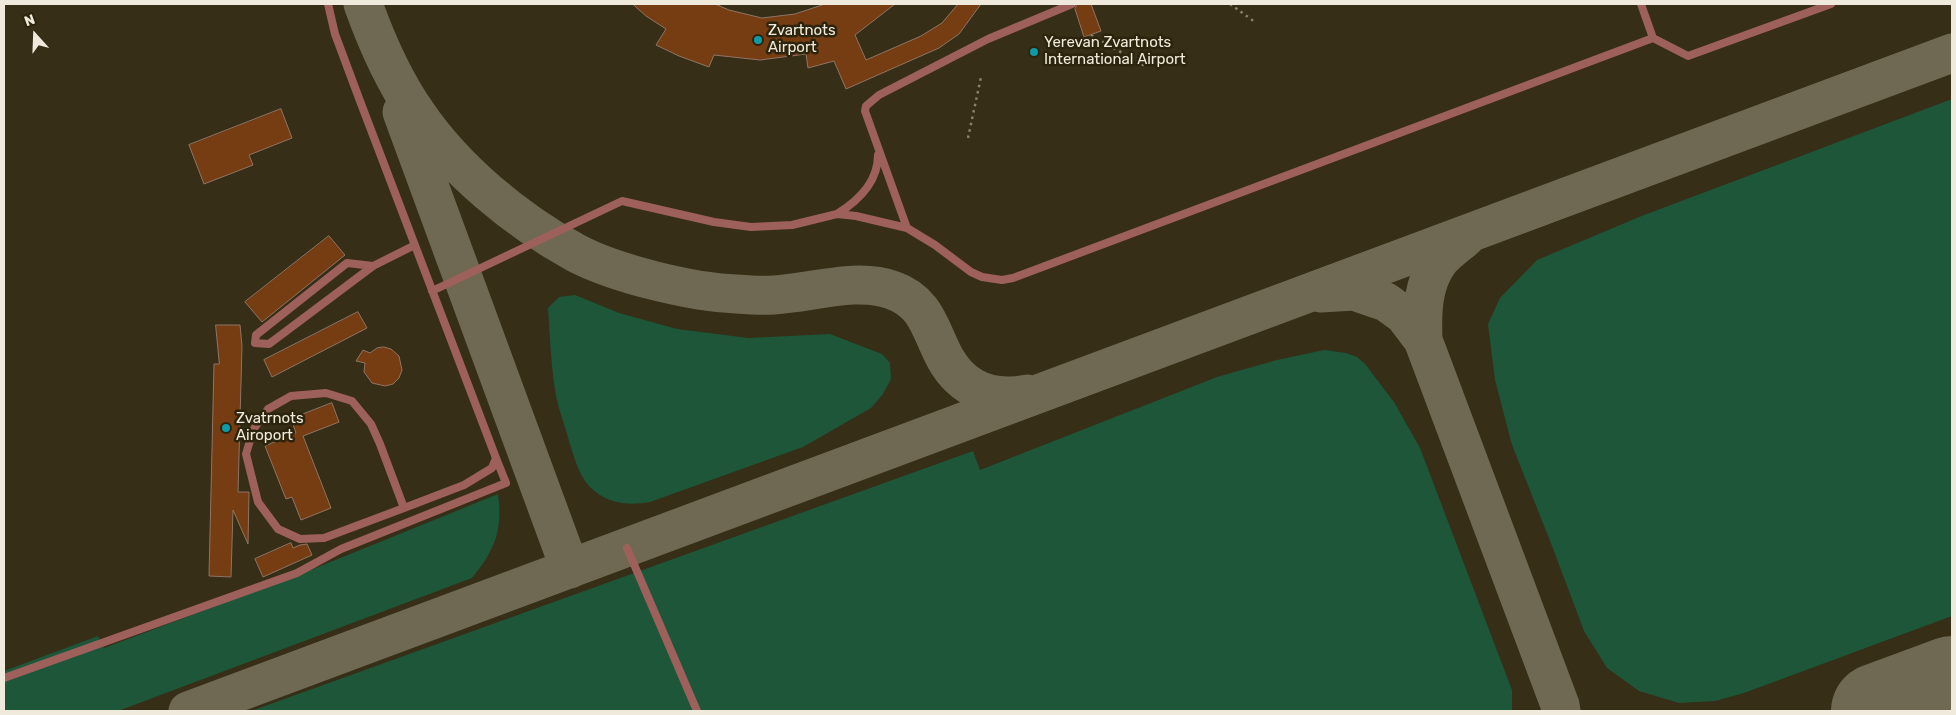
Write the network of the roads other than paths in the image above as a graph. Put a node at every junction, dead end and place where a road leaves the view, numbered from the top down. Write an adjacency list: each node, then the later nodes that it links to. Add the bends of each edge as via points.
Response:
1 (328, 4): 9 (lane, via 338,42)
2 (1072, 4): 6 (lane, via 988,40 870,100 865,112)
3 (1641, 4): 5 (lane)
4 (1831, 4): 5 (lane, via 1688,56)
5 (1653, 38): 8 (lane, via 1013,278 1002,280 971,272 935,244)
6 (878, 149): 7 (lane, via 875,173 866,188 854,204); 8 (lane)
7 (837, 214): 8 (lane); 11 (lane, via 792,225 751,227 622,201)
8 (907, 228)
9 (415, 244): 10 (lane); 11 (lane)
10 (372, 266): 10 (lane, via 270,344 255,343 256,335 347,263)
11 (432, 291): 12 (lane)
12 (496, 458): 13 (lane, via 492,468 464,485); 15 (lane, via 506,483 342,550 297,573)
13 (404, 508): 13 (lane, via 324,538 300,540 278,529 258,502 246,454 253,430 268,409 291,396 326,393 352,401 370,424 380,444)
14 (627, 548): 16 (lane)
15 (4, 678)
16 (697, 711)

